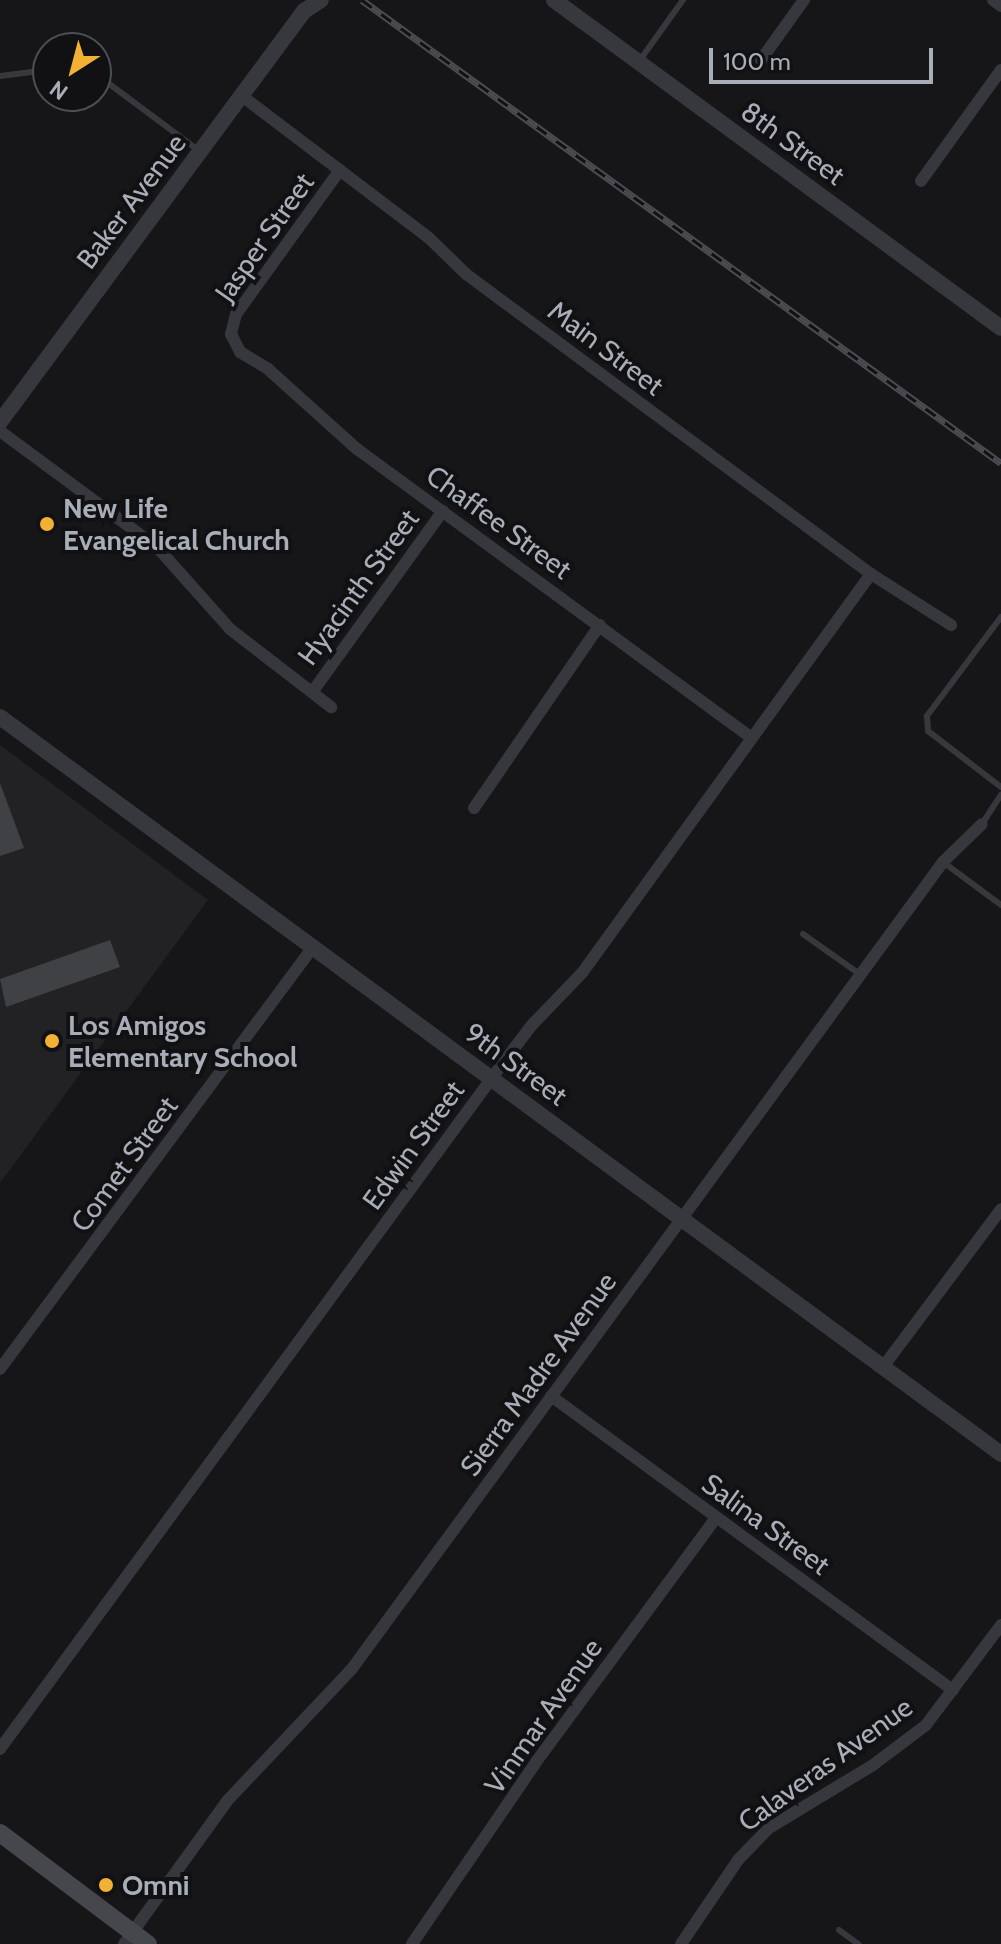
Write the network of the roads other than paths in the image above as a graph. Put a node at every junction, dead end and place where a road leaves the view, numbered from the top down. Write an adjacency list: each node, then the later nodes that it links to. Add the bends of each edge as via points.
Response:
1 (321, 0): 6 (street, Baker Avenue)
2 (683, 0): 9 (lane)
3 (804, 0): 8 (street)
4 (993, 0): 7 (street)
5 (560, 2): 9 (street, 8th Street)
6 (305, 6): 14 (street, Baker Avenue)
7 (1001, 6)
8 (761, 60)
9 (638, 63): 18 (street, 8th Street)
10 (1001, 70): 17 (street)
11 (32, 72): 12 (lane)
12 (0, 76)
13 (112, 86): 15 (lane)
14 (242, 96): 15 (street, Baker Avenue); 16 (street, Main Street)
15 (200, 152): 20 (street, Baker Avenue)
16 (340, 170): 19 (street, Jasper Street, via 236,314); 23 (street, Main Street, via 428,237 466,274)
17 (921, 181)
18 (1001, 328)
19 (231, 334): 22 (street, Chaffee Street, via 240,352 268,369 357,449)
20 (0, 422)
21 (0, 431): 27 (street, via 157,547 230,629)
22 (443, 511): 25 (street, Chaffee Street); 27 (street, Hyacinth Street)
23 (871, 574): 26 (street, Main Street); 30 (street, Edwin Street)
24 (1001, 617): 31 (lane, via 927,716 928,731)
25 (600, 625): 30 (street, Chaffee Street); 33 (street)
26 (951, 625)
27 (313, 691): 28 (street)
28 (331, 707)
29 (0, 717): 38 (street, 9th Street)
30 (752, 738): 40 (street, Edwin Street, via 582,973 531,1026)
31 (1001, 787)
32 (1001, 795): 34 (lane)
33 (474, 808)
34 (982, 824): 35 (street, Sierra Madre Avenue)
35 (943, 862): 36 (lane); 39 (street, Sierra Madre Avenue)
36 (1001, 905)
37 (803, 934): 39 (lane)
38 (313, 947): 40 (street, 9th Street); 44 (street, Comet Street)
39 (861, 975): 42 (street, Sierra Madre Avenue)
40 (491, 1079): 42 (street, 9th Street); 50 (street, Edwin Street)
41 (1001, 1209): 43 (street)
42 (682, 1219): 43 (street, 9th Street); 45 (street, Sierra Madre Avenue)
43 (883, 1367): 46 (street, 9th Street)
44 (0, 1369)
45 (551, 1396): 47 (street, Salina Street); 53 (street, Sierra Madre Avenue, via 351,1670 227,1801)
46 (1001, 1454)
47 (716, 1518): 49 (street, Salina Street); 54 (street, Vinmar Avenue, via 536,1762)
48 (1001, 1625): 49 (street, Calaveras Avenue)
49 (953, 1690): 55 (street, Calaveras Avenue, via 926,1725 873,1765 769,1828 738,1860)
50 (0, 1749)
51 (0, 1833): 53 (main road)
52 (839, 1930): 56 (lane)
53 (135, 1940)
54 (412, 1944)
55 (681, 1944)
56 (858, 1944)

